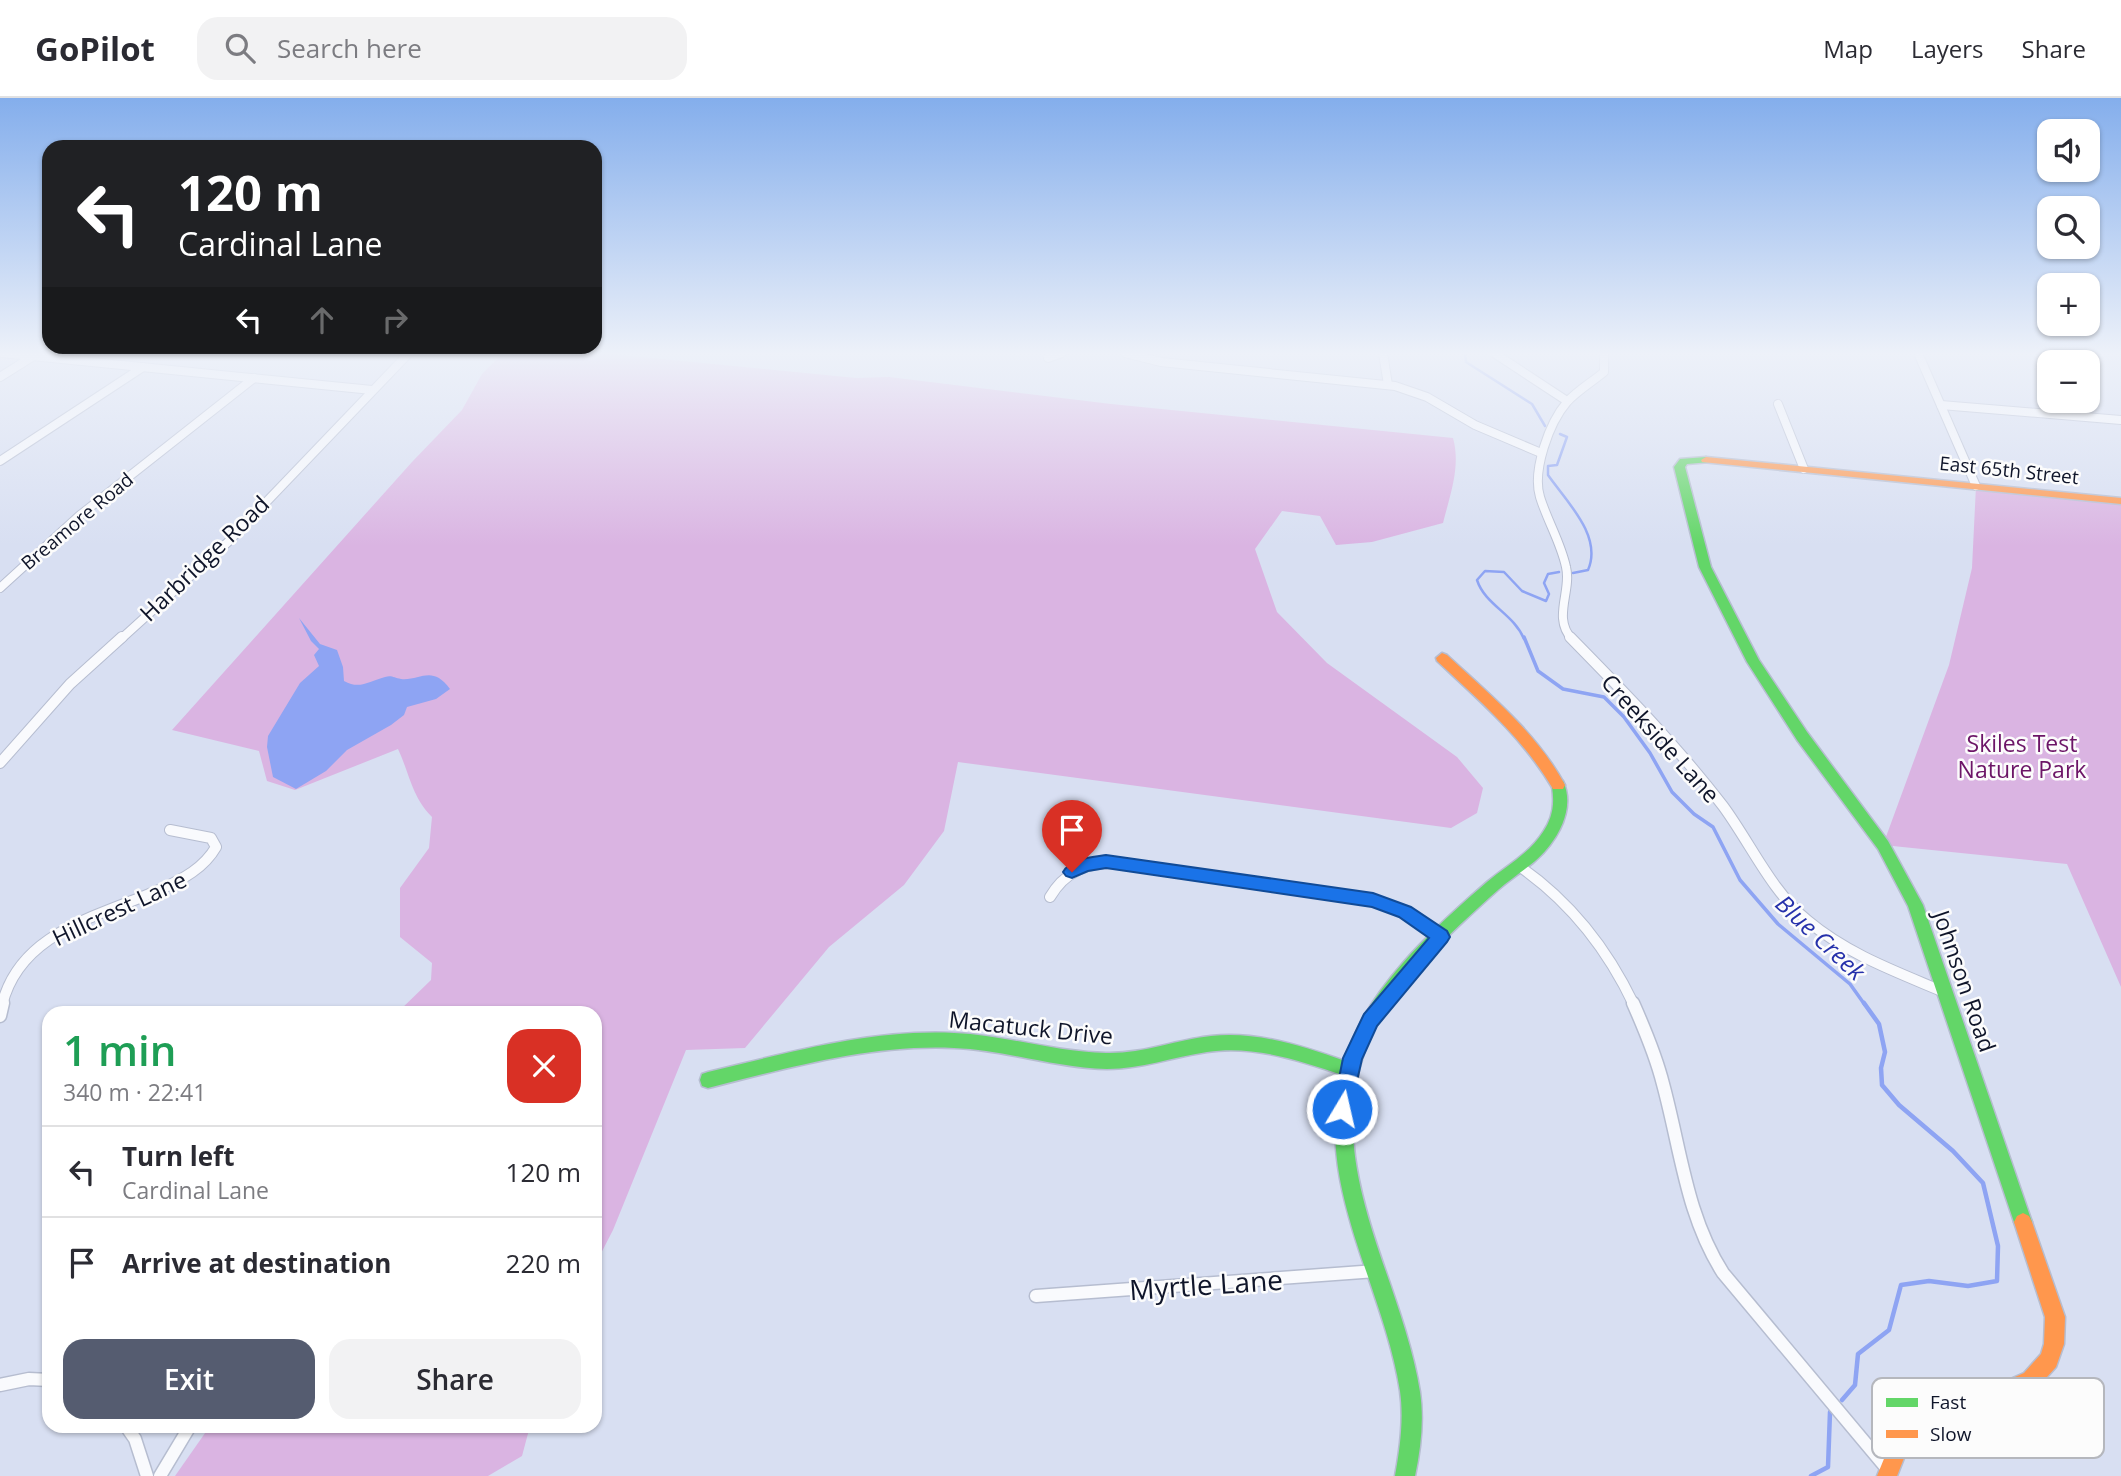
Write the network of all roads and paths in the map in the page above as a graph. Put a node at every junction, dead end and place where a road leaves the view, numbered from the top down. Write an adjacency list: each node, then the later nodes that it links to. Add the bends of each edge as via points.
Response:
1 (66, 417): 11 (street)
2 (204, 417): 16 (street, Breamore Road, via 79,516)
3 (346, 417): 18 (street, Harbridge Road, via 233,536 70,684)
4 (1462, 417): 10 (street)
5 (1559, 417): 10 (street, Creekside Lane)
6 (1783, 417): 13 (street)
7 (1946, 417): 14 (street)
8 (2089, 417): 9 (street)
9 (2121, 420)
10 (1541, 453): 23 (street, Creekside Lane, via 1537,484 1567,569 1562,623 1570,640 1652,720 1805,919 1866,958)
11 (0, 461)
12 (1684, 461): 13 (street, East 65th Street); 23 (street, Johnson Road, via 1679,472 1713,585 1758,671 1896,865 1915,905)
13 (1804, 470): 14 (street, East 65th Street)
14 (1976, 486): 15 (street, East 65th Street)
15 (2121, 501)
16 (0, 588)
17 (1442, 658): 20 (street, via 1529,744 1559,789 1560,806 1553,828)
18 (0, 764)
19 (170, 830): 24 (street, Hillcrest Lane, via 211,838 216,847 211,860 190,875 46,941 13,975)
20 (1519, 866): 22 (street); 34 (street, via 1574,911 1629,997 1659,1068 1693,1216 1706,1248)
21 (1050, 897): 22 (street, via 1072,872 1106,862 1373,900 1405,912)
22 (1441, 937): 25 (street, via 1377,1010)
23 (1944, 992): 29 (street, Johnson Road, via 2052,1305 2054,1351)
24 (0, 1016)
25 (1349, 1070): 26 (street, Macatuck Drive, via 1255,1044 1225,1043 1106,1061 978,1042 919,1039 817,1052); 27 (street, via 1342,1109 1344,1159)
26 (708, 1080)
27 (1376, 1271): 28 (street, Myrtle Lane); 39 (street, via 1408,1381 1411,1437)
28 (1036, 1296)
29 (2034, 1378)
30 (42, 1380): 31 (street)
31 (0, 1385)
32 (131, 1433): 37 (street)
33 (186, 1433): 38 (street)
34 (1872, 1454)
35 (1876, 1458): 36 (street)
36 (1888, 1473)
37 (147, 1476)
38 (160, 1476)
39 (1405, 1476)

